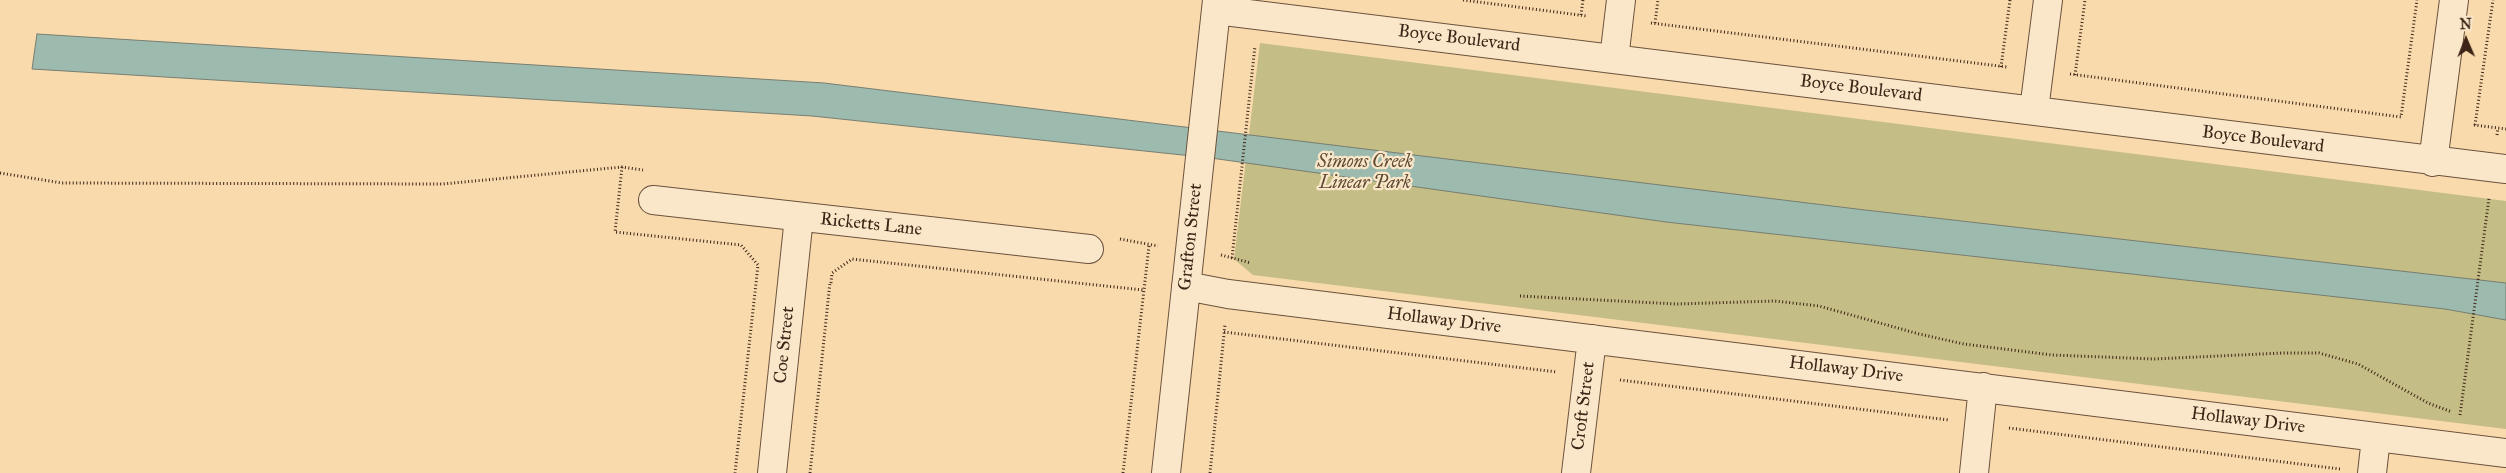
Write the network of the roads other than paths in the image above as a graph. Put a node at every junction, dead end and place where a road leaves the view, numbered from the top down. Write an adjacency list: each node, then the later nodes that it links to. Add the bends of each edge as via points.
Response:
1 (2048, 0): 6 (street)
2 (2454, 0): 7 (street)
3 (1216, 5): 5 (street, Boyce Boulevard); 12 (street, Grafton Street)
4 (1619, 10): 5 (street)
5 (1614, 59): 6 (street, Boyce Boulevard)
6 (2034, 110): 7 (street, Boyce Boulevard)
7 (2433, 162): 8 (street, Boyce Boulevard)
8 (2506, 169)
9 (653, 200): 10 (street, Ricketts Lane)
10 (799, 217): 11 (street, Ricketts Lane); 17 (street, Coe Street)
11 (1089, 249)
12 (1186, 286): 13 (street, Hollaway Drive); 18 (street, Grafton Street)
13 (1592, 339): 14 (street, Hollaway Drive); 19 (street, Croft Street)
14 (1983, 387): 15 (street, Hollaway Drive); 20 (street)
15 (2376, 438): 16 (street, Hollaway Drive); 21 (street)
16 (2506, 454)
17 (772, 473)
18 (1166, 473)
19 (1576, 473)
20 (1974, 473)
21 (2372, 473)

